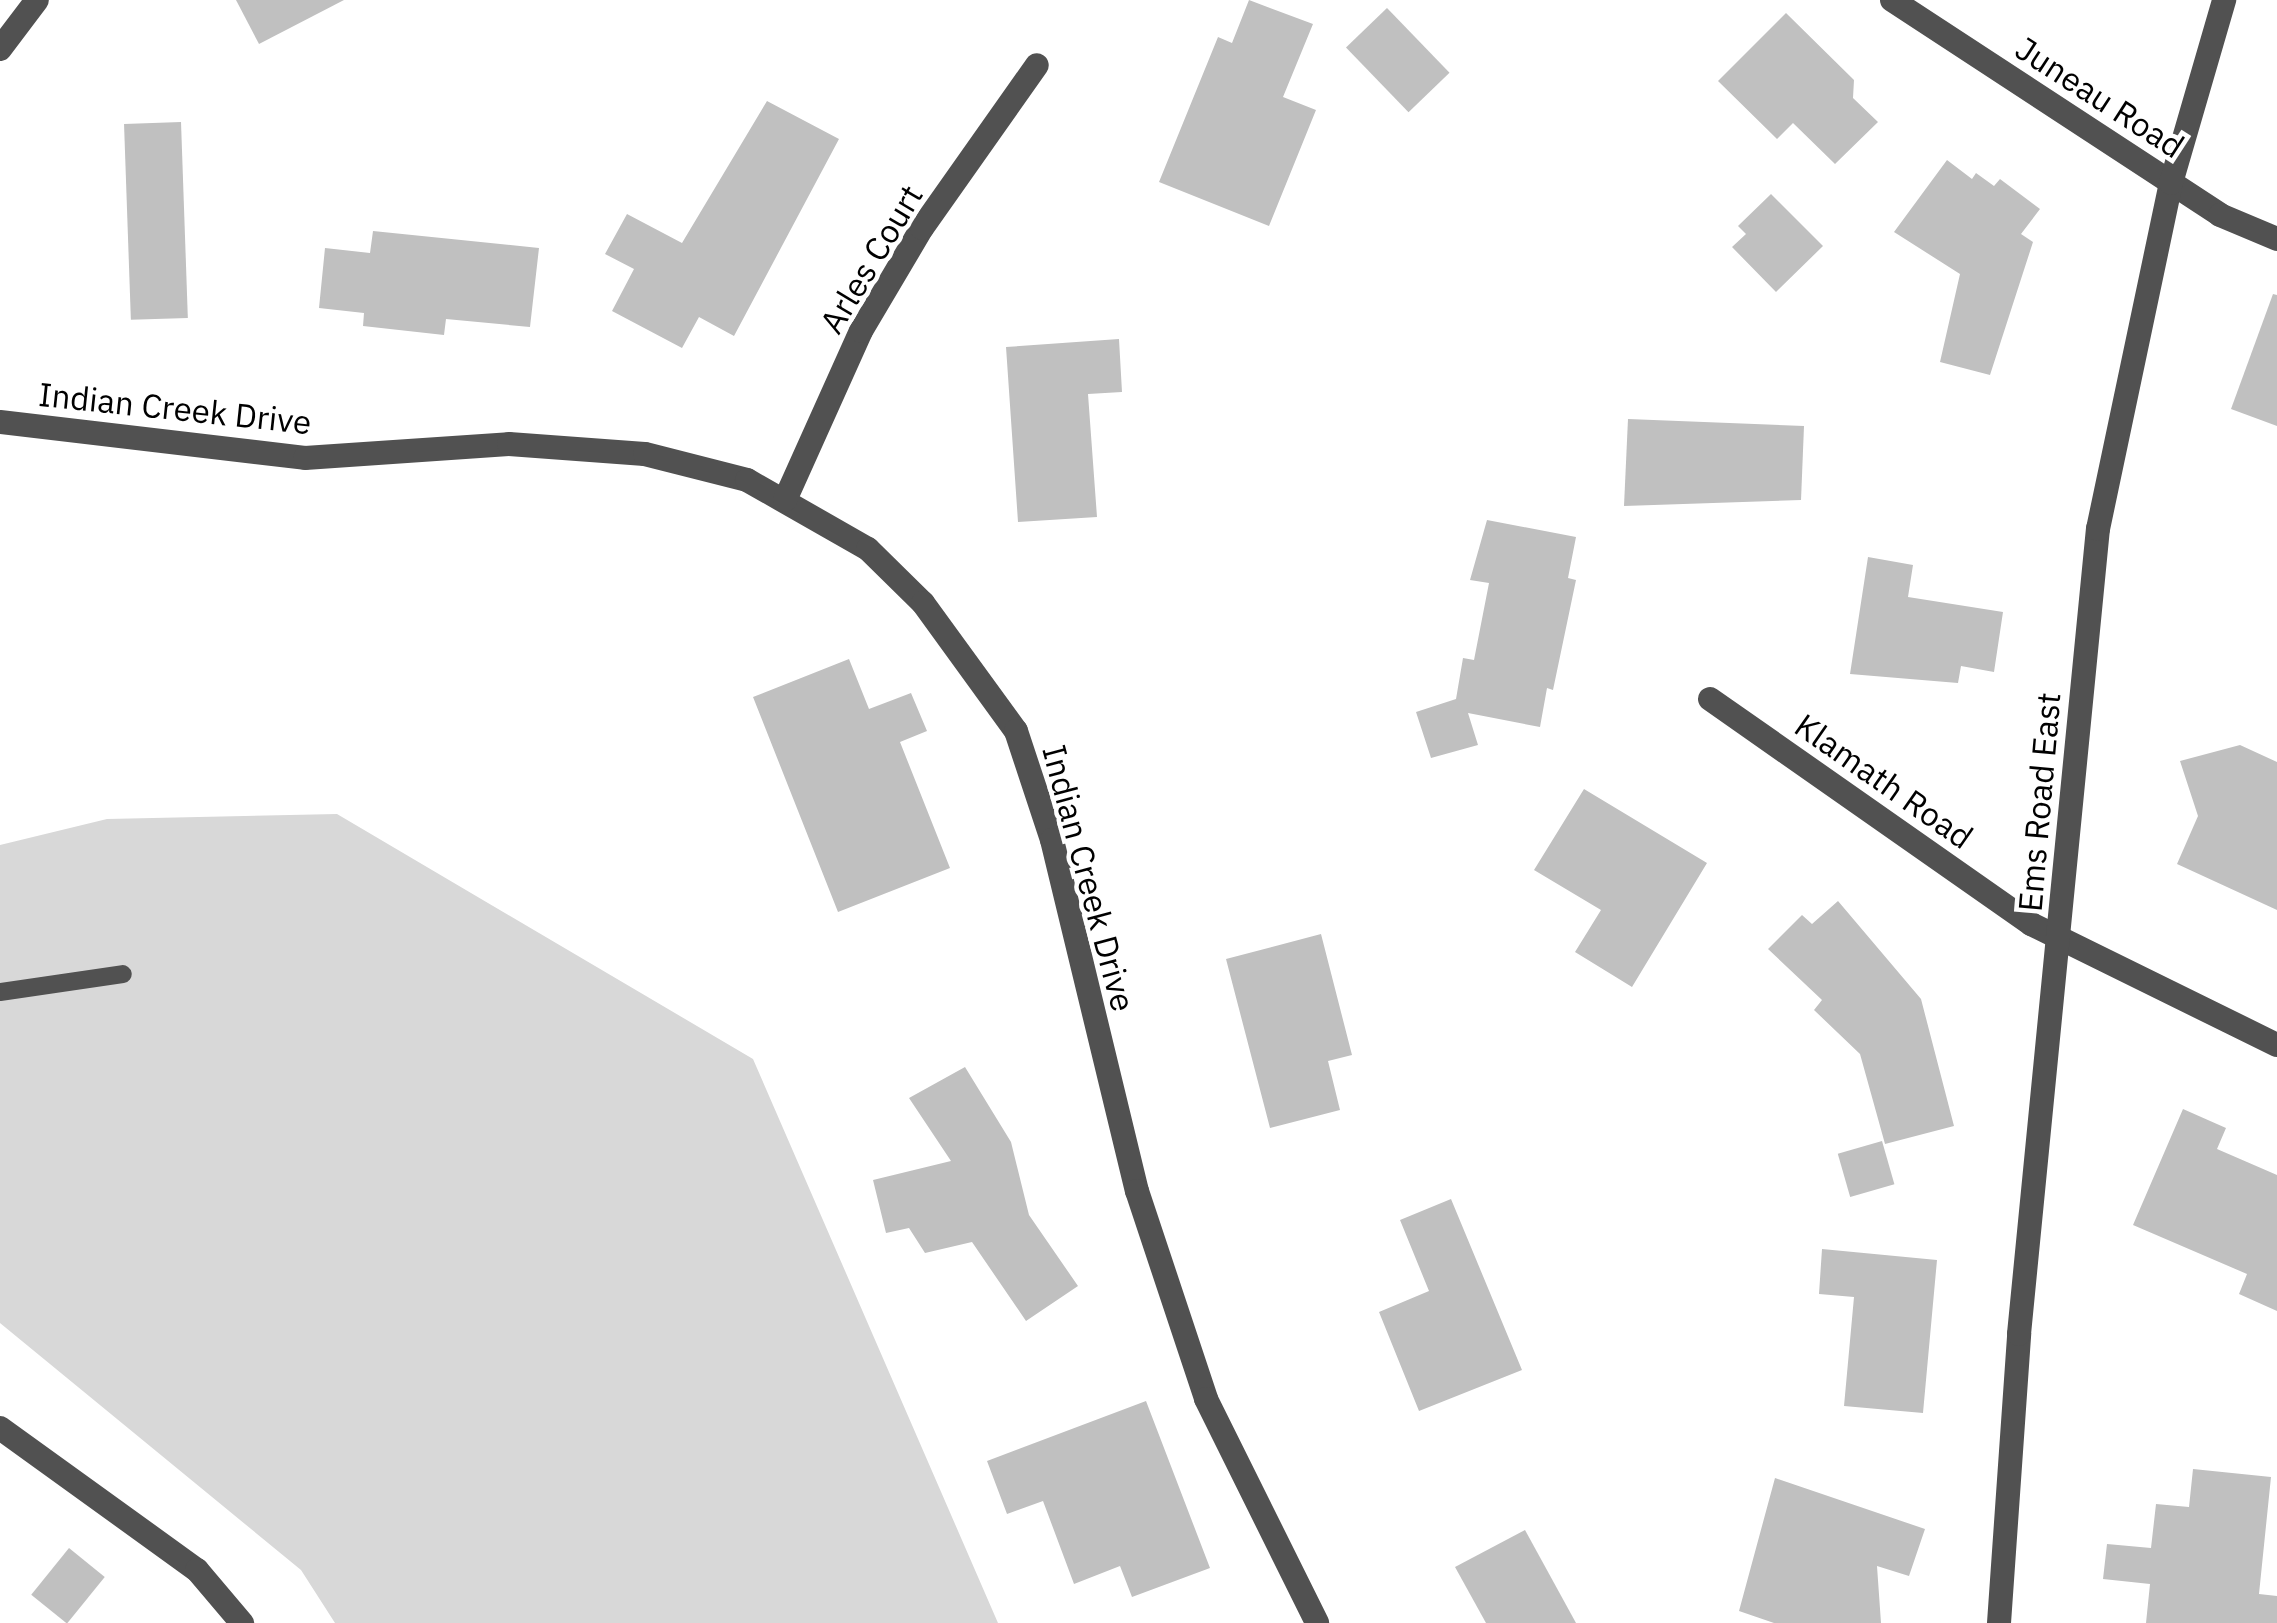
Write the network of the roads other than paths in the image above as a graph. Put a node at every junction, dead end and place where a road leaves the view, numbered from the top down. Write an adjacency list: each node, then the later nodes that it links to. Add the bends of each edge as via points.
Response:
1 (37, 0): 4 (street)
2 (1892, 0): 6 (street, Juneau Road)
3 (2224, 0): 6 (street, Ems Road East)
4 (0, 49)
5 (1037, 65): 9 (street, Arles Court, via 922,228 861,332)
6 (2171, 183): 7 (street, Juneau Road); 11 (street, Ems Road East, via 2098,529)
7 (2277, 239)
8 (0, 422): 9 (street, Indian Creek Drive, via 304,458 509,444 645,454 747,480)
9 (785, 500): 17 (street, Indian Creek Drive, via 868,549 923,603 1016,731 1052,840 1137,1192 1192,1357)
10 (1710, 699): 11 (street, Klamath Road)
11 (2060, 938): 14 (street, Klamath Road); 18 (street, Ems Road East)
12 (123, 974): 13 (lane)
13 (0, 992)
14 (2277, 1045)
15 (0, 1427): 16 (street, via 197,1570)
16 (242, 1623)
17 (1317, 1623)
18 (1999, 1623)

